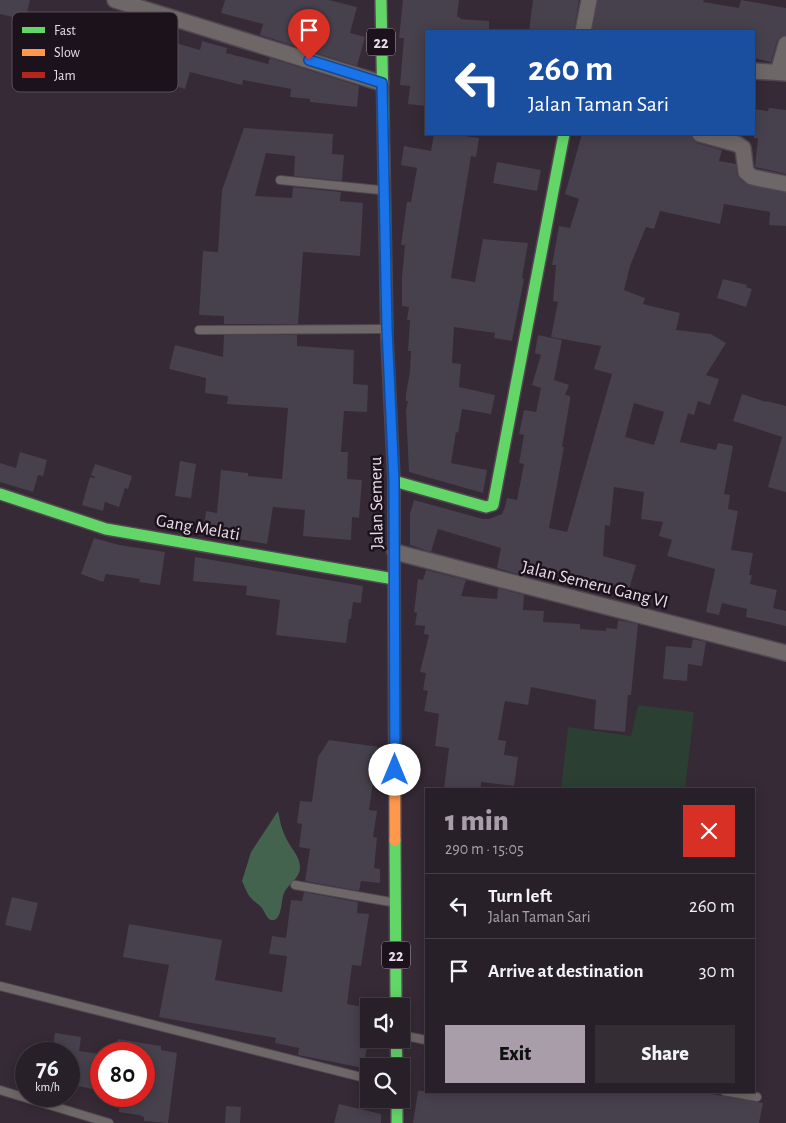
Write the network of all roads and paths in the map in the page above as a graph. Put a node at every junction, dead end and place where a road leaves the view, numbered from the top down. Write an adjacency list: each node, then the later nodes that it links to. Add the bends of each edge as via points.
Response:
1 (115, 0): 4 (street)
2 (381, 0): 11 (main road, Jalan Semeru / 22)
3 (589, 0): 7 (street)
4 (148, 5): 5 (street)
5 (169, 12)
6 (178, 15): 11 (street)
7 (583, 30)
8 (786, 44): 10 (street)
9 (755, 71): 10 (street)
10 (782, 73)
11 (382, 83): 16 (main road, Jalan Semeru / 22)
12 (564, 135): 19 (main road, via 493,505 486,507)
13 (704, 135): 15 (street, via 743,148 746,172 752,177)
14 (280, 180): 16 (lane)
15 (786, 184)
16 (384, 191): 17 (main road, Jalan Semeru / 22)
17 (387, 329): 18 (lane); 19 (main road, Jalan Semeru / 22)
18 (198, 330)
19 (394, 481): 21 (main road, Jalan Semeru / 22)
20 (0, 494): 22 (main road, Gang Melati, via 106,529)
21 (395, 552): 22 (main road, Jalan Semeru / 22); 23 (street, Jalan Semeru Gang VI)
22 (394, 579): 25 (main road, Jalan Semeru / 22)
23 (786, 653)
24 (295, 885): 25 (lane)
25 (396, 903): 27 (main road, Jalan Semeru / 22)
26 (0, 986): 30 (lane)
27 (396, 998)
28 (410, 1037): 29 (lane)
29 (425, 1040)
30 (360, 1077)
31 (0, 1090): 35 (lane)
32 (735, 1093): 33 (lane)
33 (757, 1097)
34 (397, 1108): 36 (main road)
35 (110, 1123)
36 (397, 1123)

